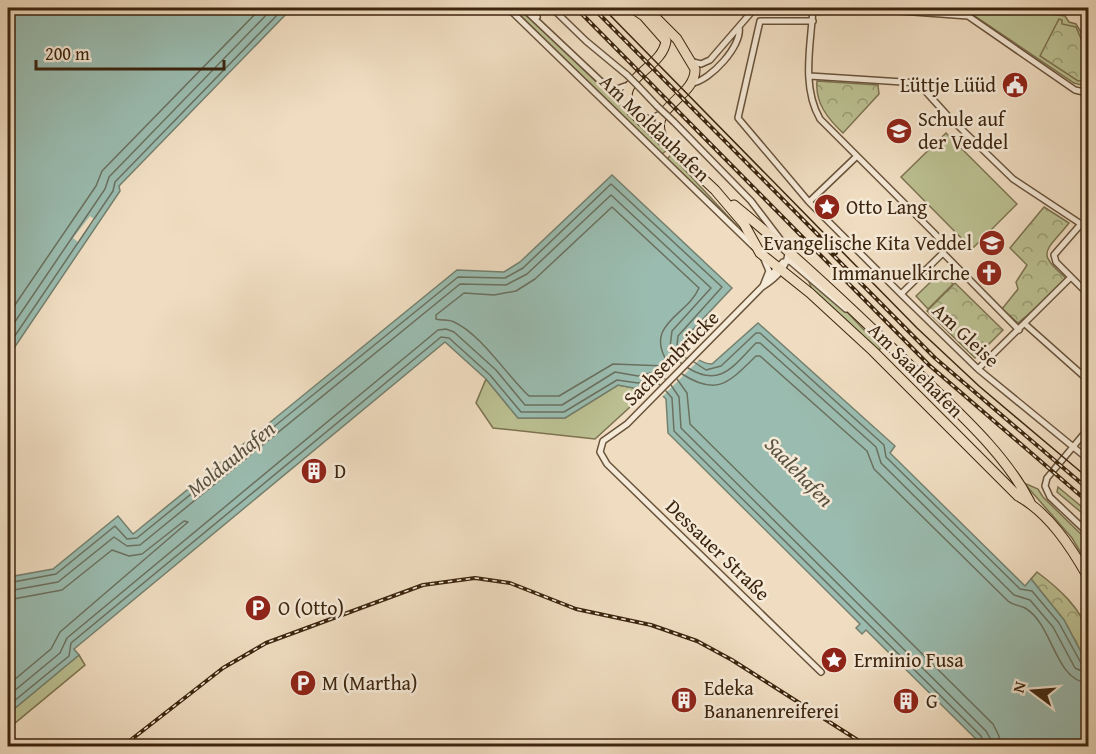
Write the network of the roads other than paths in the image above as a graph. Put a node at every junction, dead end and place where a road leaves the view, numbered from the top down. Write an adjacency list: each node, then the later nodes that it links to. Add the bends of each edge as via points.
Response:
1 (508, 8): 29 (street, Am Moldauhafen)
2 (523, 8): 11 (street)
3 (531, 8): 11 (street)
4 (552, 8): 16 (street, Am Moldauhafen)
5 (632, 8): 13 (main road, via 664,36)
6 (646, 8): 14 (main road)
7 (755, 8): 12 (street)
8 (813, 8): 10 (street)
9 (859, 8): 19 (street, via 968,16 1075,90)
10 (813, 21): 15 (street); 25 (street, Am Gleise, via 762,20 737,116)
11 (543, 26): 18 (street)
12 (739, 27): 14 (street, via 710,60 701,64); 17 (street, via 740,37 731,53 703,80)
13 (664, 49): 14 (main road, via 679,51); 16 (main road)
14 (691, 59): 17 (main road, via 695,72)
15 (810, 76): 23 (street, via 816,112); 27 (street, via 918,83 1013,179)
16 (632, 82): 18 (street, via 617,89); 20 (street, Am Moldauhafen); 21 (main road, via 626,97)
17 (692, 83): 20 (main road)
18 (607, 86): 21 (street)
19 (1089, 93)
20 (660, 110): 21 (street, via 650,119); 22 (main road, via 659,130); 28 (street, Am Moldauhafen, bridge, via 751,201)
21 (632, 112): 22 (main road)
22 (665, 142): 24 (main road)
23 (857, 156): 25 (street); 30 (street, via 944,244)
24 (715, 190): 28 (main road, Am Saalehafen); 29 (main road, via 744,224)
25 (809, 202): 35 (street, Am Gleise)
26 (1089, 223): 27 (street)
27 (1082, 224): 33 (street, via 1054,255)
28 (787, 249): 31 (street); 38 (main road, Am Saalehafen)
29 (760, 253): 31 (main road, Am Moldauhafen); 32 (street, via 768,267)
30 (943, 253): 35 (street); 39 (street)
31 (782, 266): 32 (street); 34 (street, Sachsenbrücke); 38 (street, Am Saalehafen, via 793,262); 46 (main road, Am Saalehafen, via 1018,496)
32 (767, 278): 34 (street, Sachsenbrücke)
33 (1071, 278): 36 (street); 37 (street)
34 (762, 287): 43 (street, Sachsenbrücke, via 627,424)
35 (901, 294): 40 (street, Am Gleise)
36 (1089, 294)
37 (1025, 324): 39 (street); 41 (street)
38 (869, 325): 46 (main road, Am Saalehafen, via 978,432)
39 (1019, 330): 40 (street)
40 (978, 369): 44 (street, Am Gleise)
41 (1089, 380)
42 (1089, 429): 44 (street)
43 (600, 446): 49 (street, Dessauer Straße, via 607,464)
44 (1074, 447): 45 (street, Am Gleise); 47 (street, via 1047,478 1045,488)
45 (1089, 459)
46 (1031, 503): 48 (main road, Am Saalehafen, via 1057,531)
47 (1089, 533)
48 (1089, 577)
49 (821, 672)

